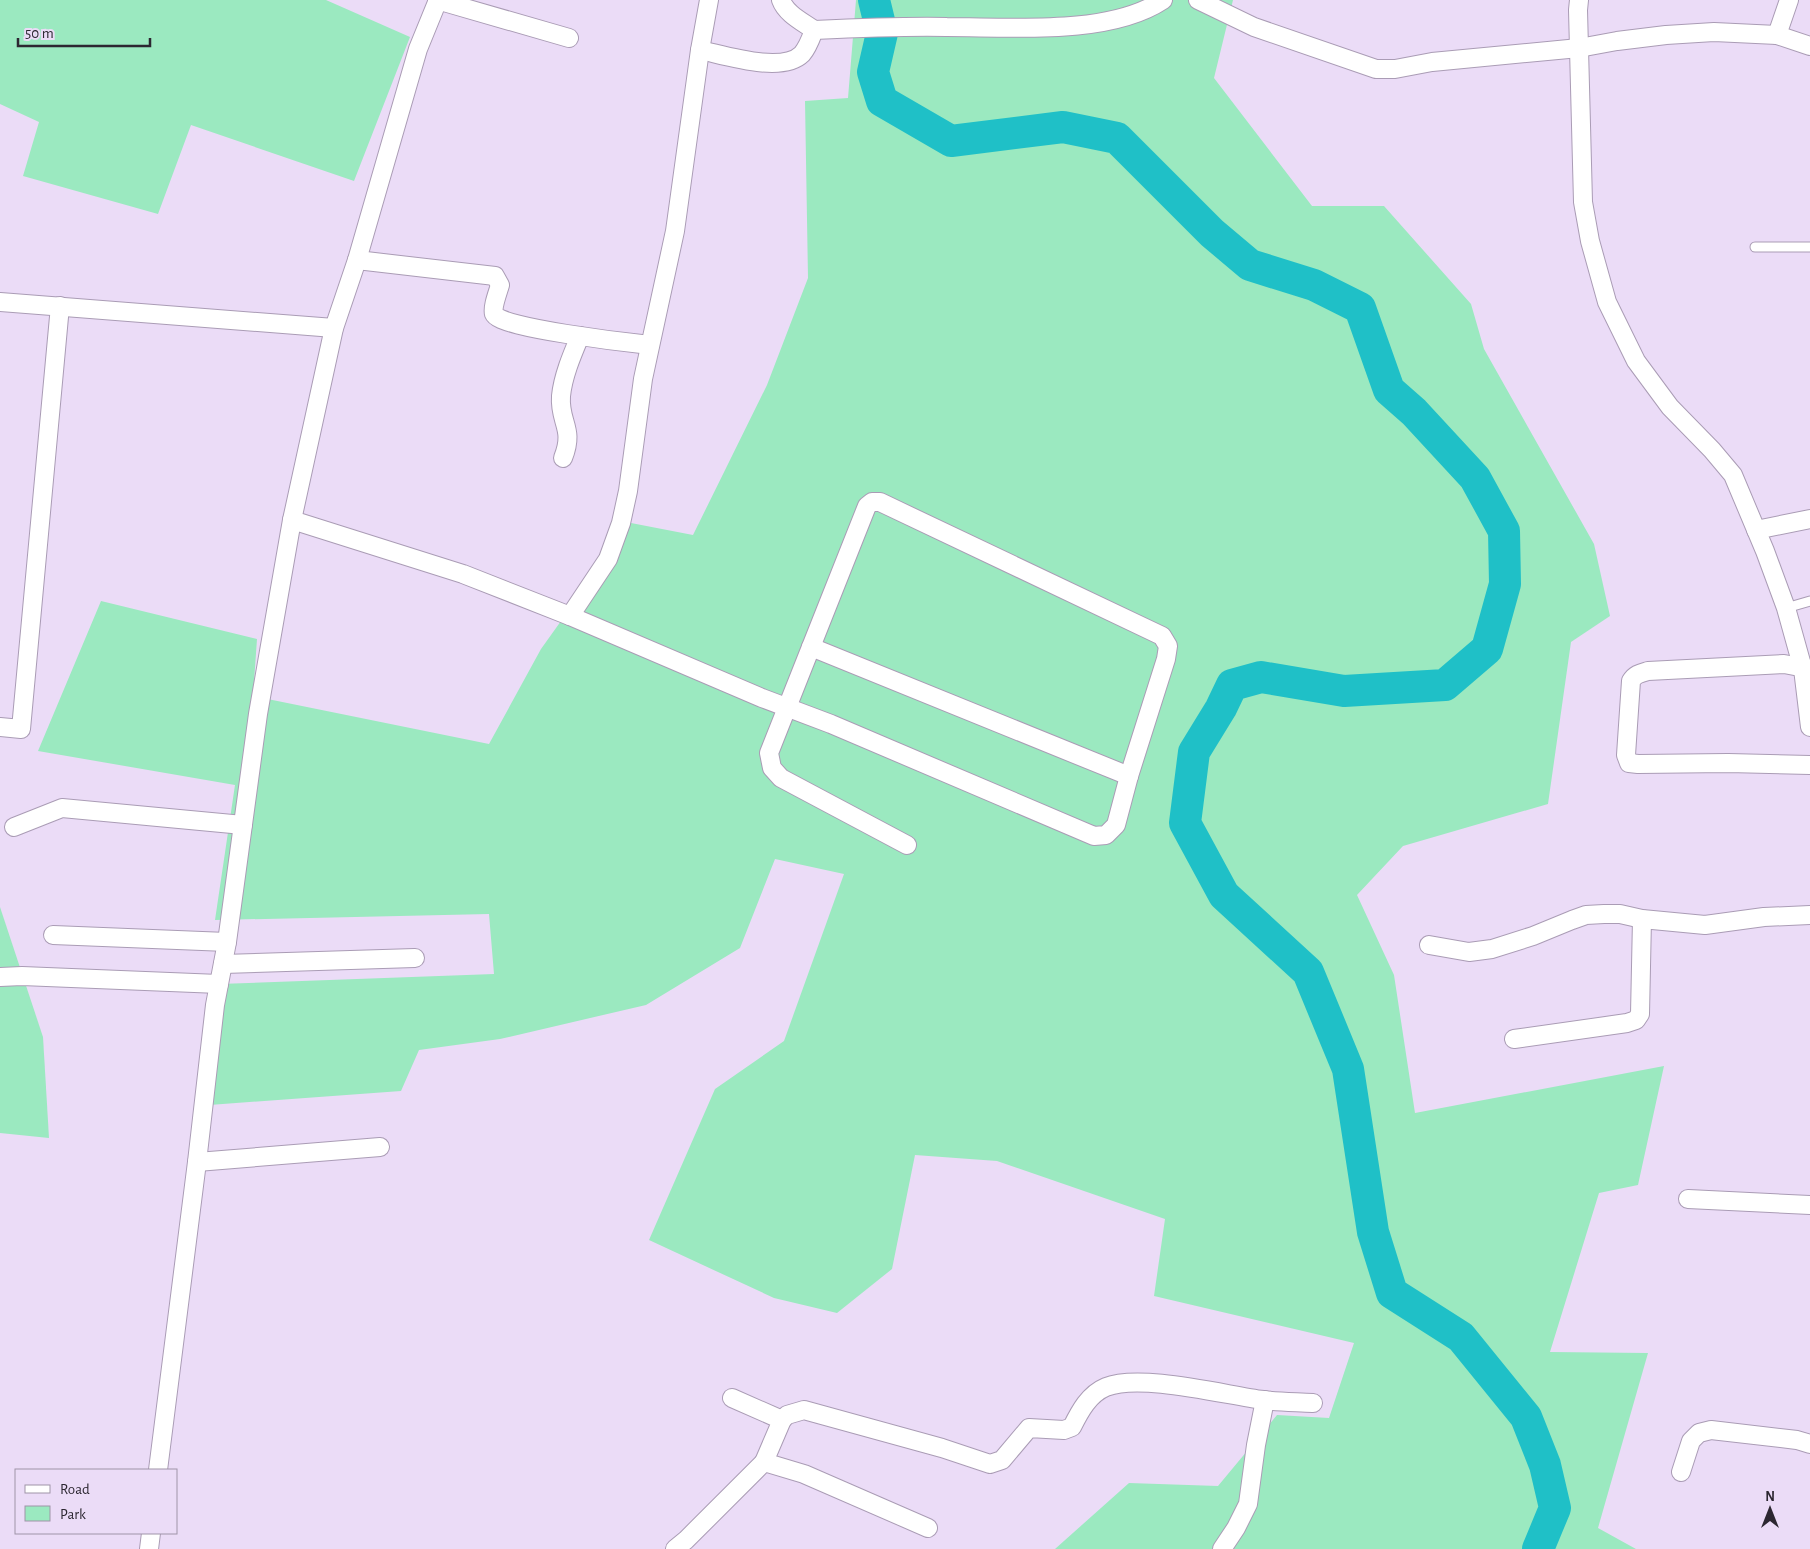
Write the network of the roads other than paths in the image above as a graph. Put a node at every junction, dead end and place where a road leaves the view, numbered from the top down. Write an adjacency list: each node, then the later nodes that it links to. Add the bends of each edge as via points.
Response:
1 (437, 0): 10 (street); 16 (street, via 418,49)
2 (709, 0): 13 (street)
3 (781, 0): 8 (street, via 791,14)
4 (1163, 0): 8 (street, via 1114,20 1067,26)
5 (1198, 0): 12 (street, via 1254,27 1376,69)
6 (1579, 0): 12 (street)
7 (1789, 0): 9 (street)
8 (820, 29): 13 (street, via 801,55 775,64)
9 (1777, 35): 11 (street); 12 (street, via 1714,32 1666,35)
10 (569, 38)
11 (1810, 46)
12 (1579, 48): 25 (street, via 1583,202 1607,302 1636,361 1670,407 1733,475)
13 (700, 50): 21 (street, via 675,231)
14 (1755, 247): 15 (lane)
15 (1810, 247)
16 (358, 260): 19 (street); 20 (street, via 495,276 500,285 494,309 498,319)
17 (0, 302): 18 (street)
18 (60, 306): 19 (street); 32 (street, via 21,729)
19 (334, 328): 23 (street)
20 (580, 336): 21 (street); 22 (street, via 561,395 561,411 569,441)
21 (650, 345): 28 (street, via 621,523 608,560)
22 (563, 458)
23 (292, 520): 28 (street, via 462,574); 36 (street, via 258,714)
24 (1810, 520): 25 (street)
25 (1756, 530): 27 (street)
26 (1810, 601): 27 (lane)
27 (1786, 608): 30 (street)
28 (570, 616): 31 (street)
29 (811, 647): 31 (street); 35 (street); 35 (street, via 867,506 880,502 1162,636 1168,646 1166,659)
30 (1806, 669): 33 (street); 34 (street, via 1784,664 1648,671 1634,676 1626,755 1629,763 1638,764)
31 (787, 707): 35 (street, via 1094,836 1106,835 1116,825); 38 (street, via 769,753 772,768 781,778)
32 (0, 727)
33 (1810, 727)
34 (1810, 765)
35 (1129, 776)
36 (243, 826): 37 (street, via 62,808); 42 (street)
37 (14, 827)
38 (907, 845)
39 (1810, 915): 40 (street, via 1706,925)
40 (1642, 919): 43 (street, via 1620,914 1586,916 1492,949 1469,952); 48 (street, via 1640,1014 1636,1020)
41 (53, 935): 42 (street)
42 (226, 942): 45 (street)
43 (1429, 944)
44 (415, 958): 45 (street)
45 (223, 964): 47 (street)
46 (0, 977): 47 (street)
47 (219, 984): 50 (street)
48 (1514, 1039)
49 (380, 1146): 50 (street)
50 (197, 1162): 59 (street)
51 (1688, 1199): 52 (street)
52 (1810, 1205)
53 (732, 1398): 56 (street)
54 (1265, 1400): 55 (street); 56 (street, via 1148,1383 1111,1385 1084,1405 1072,1427 1064,1430 1029,1428 1002,1460 990,1464 804,1410); 65 (street, via 1248,1504)
55 (1313, 1403)
56 (782, 1420): 58 (street)
57 (1810, 1444): 60 (street, via 1711,1430 1699,1433 1691,1441)
58 (764, 1462): 61 (street, via 804,1474); 64 (street)
59 (158, 1469)
60 (1681, 1472)
61 (928, 1528)
62 (151, 1534): 63 (street)
63 (149, 1549)
64 (675, 1549)
65 (1222, 1549)

